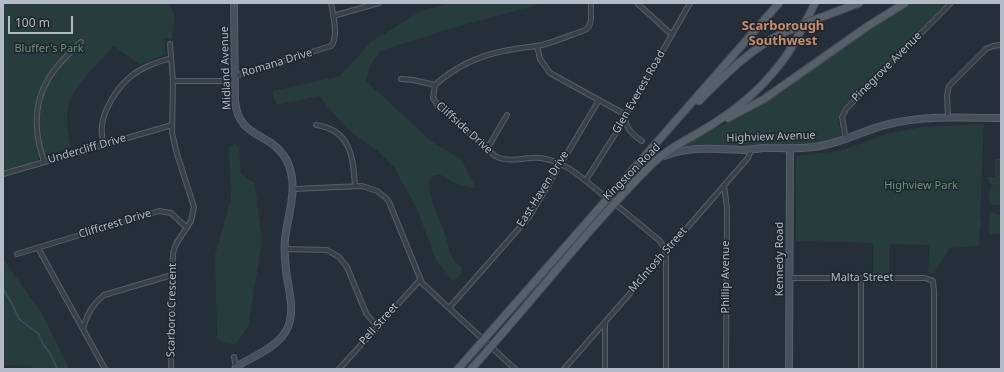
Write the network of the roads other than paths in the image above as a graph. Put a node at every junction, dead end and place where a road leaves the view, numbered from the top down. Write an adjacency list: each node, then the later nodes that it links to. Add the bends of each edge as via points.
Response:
1 (234, 3): 19 (street, Midland Avenue)
2 (331, 3): 12 (street)
3 (379, 3): 12 (street)
4 (591, 3): 17 (street, Cliffside Drive, via 590,28)
5 (637, 3): 13 (street)
6 (690, 3): 13 (street, Glen Everest Road)
7 (779, 3): 29 (main road, Kingston Road)
8 (815, 3): 28 (main road, Kingston Road, via 787,55 776,69 745,102)
9 (859, 3): 29 (main road, bridge, via 766,42 733,66)
10 (905, 3): 28 (main road, via 764,99)
11 (951, 3): 32 (street, Pinegrove Avenue, via 846,109 842,117)
12 (333, 16): 19 (street, Romana Drive, via 335,37 331,46)
13 (672, 35): 25 (street, Glen Everest Road)
14 (81, 42): 39 (street, via 55,68 45,84 39,102 37,130)
15 (170, 44): 18 (street, Scarboro Crescent)
16 (1001, 45): 26 (street, via 986,49 949,86)
17 (537, 46): 22 (street, Cliffside Drive, via 486,56 451,73); 23 (street, via 540,59 550,73)
18 (171, 58): 21 (street, Scarboro Crescent); 34 (street, via 134,74 119,89 104,117 102,135)
19 (235, 76): 21 (street, Romana Drive, via 227,81); 45 (street, Midland Avenue, via 235,109 240,121 282,154 291,172)
20 (401, 79): 22 (street, Cliffside Drive)
21 (173, 81): 30 (street, Scarboro Crescent)
22 (435, 85): 36 (street, Cliffside Drive, via 433,98 437,105)
23 (599, 100): 25 (street); 40 (street, East Haven Drive)
24 (507, 115): 36 (street)
25 (626, 115): 33 (street, via 630,131); 42 (street, Glen Everest Road)
26 (948, 118): 27 (street, Highview Avenue); 32 (street, Highview Avenue, via 889,124)
27 (1001, 118)
28 (715, 123): 38 (main road, Kingston Road, via 666,151)
29 (674, 124): 46 (main road, Kingston Road)
30 (172, 125): 34 (street, Undercliff Drive); 48 (street, Scarboro Crescent, via 174,142 194,207 194,214)
31 (316, 125): 44 (street, via 331,129 344,140 353,160)
32 (846, 140): 35 (street, Highview Avenue, via 826,145)
33 (642, 141)
34 (105, 144): 39 (street, Undercliff Drive)
35 (790, 148): 37 (street, Highview Avenue); 54 (street, Kennedy Road)
36 (487, 149): 40 (street, Cliffside Drive, via 503,159 541,158)
37 (751, 150): 38 (street, Highview Avenue, via 684,151); 43 (street, McIntosh Street, via 748,158)
38 (658, 159): 47 (main road, Kingston Road)
39 (44, 162): 41 (street, Undercliff Drive)
40 (560, 163): 42 (street, Cliffside Drive); 57 (street, East Haven Drive, via 529,217)
41 (3, 174)
42 (586, 180): 46 (street, Cliffside Drive)
43 (724, 185): 51 (street, McIntosh Street); 74 (street, Phillip Avenue, via 727,208)
44 (355, 186): 45 (street); 56 (street, via 377,191 386,198)
45 (293, 189): 50 (street, Midland Avenue)
46 (607, 198): 47 (street, Cliffside Drive); 61 (main road, Kingston Road)
47 (615, 204): 51 (street, Cliffside Drive, via 660,241); 62 (main road, Kingston Road)
48 (187, 228): 49 (street, Cliffcrest Drive, via 172,213 159,211); 53 (street, Scarboro Crescent, via 172,253)
49 (38, 248): 52 (street, Cliffcrest Drive); 60 (street)
50 (285, 249): 59 (street, via 327,250 339,257 347,267 366,313); 66 (street, Midland Avenue, via 291,308 289,325 282,338 274,345)
51 (666, 251): 58 (street, McIntosh Street); 73 (street)
52 (18, 254)
53 (172, 275): 60 (street, via 104,295 91,308); 65 (street, Scarboro Crescent)
54 (789, 278): 55 (street, Malta Street); 75 (street, Kennedy Road)
55 (861, 278): 76 (street); 77 (street, Malta Street, via 925,278 933,281)
56 (420, 280): 57 (street); 59 (street, Pell Street)
57 (449, 308): 61 (street)
58 (605, 322): 71 (street, McIntosh Street); 72 (street)
59 (377, 327): 67 (street, Pell Street)
60 (83, 329): 64 (street)
61 (484, 340): 62 (street); 68 (main road, Kingston Road)
62 (491, 347): 69 (main road, Kingston Road); 70 (street)
63 (234, 357): 66 (street, Midland Avenue)
64 (105, 369)
65 (171, 369)
66 (235, 369)
67 (339, 369)
68 (458, 369)
69 (471, 369)
70 (515, 369)
71 (564, 369)
72 (605, 369)
73 (666, 369)
74 (726, 369)
75 (789, 369)
76 (861, 369)
77 (934, 369)

